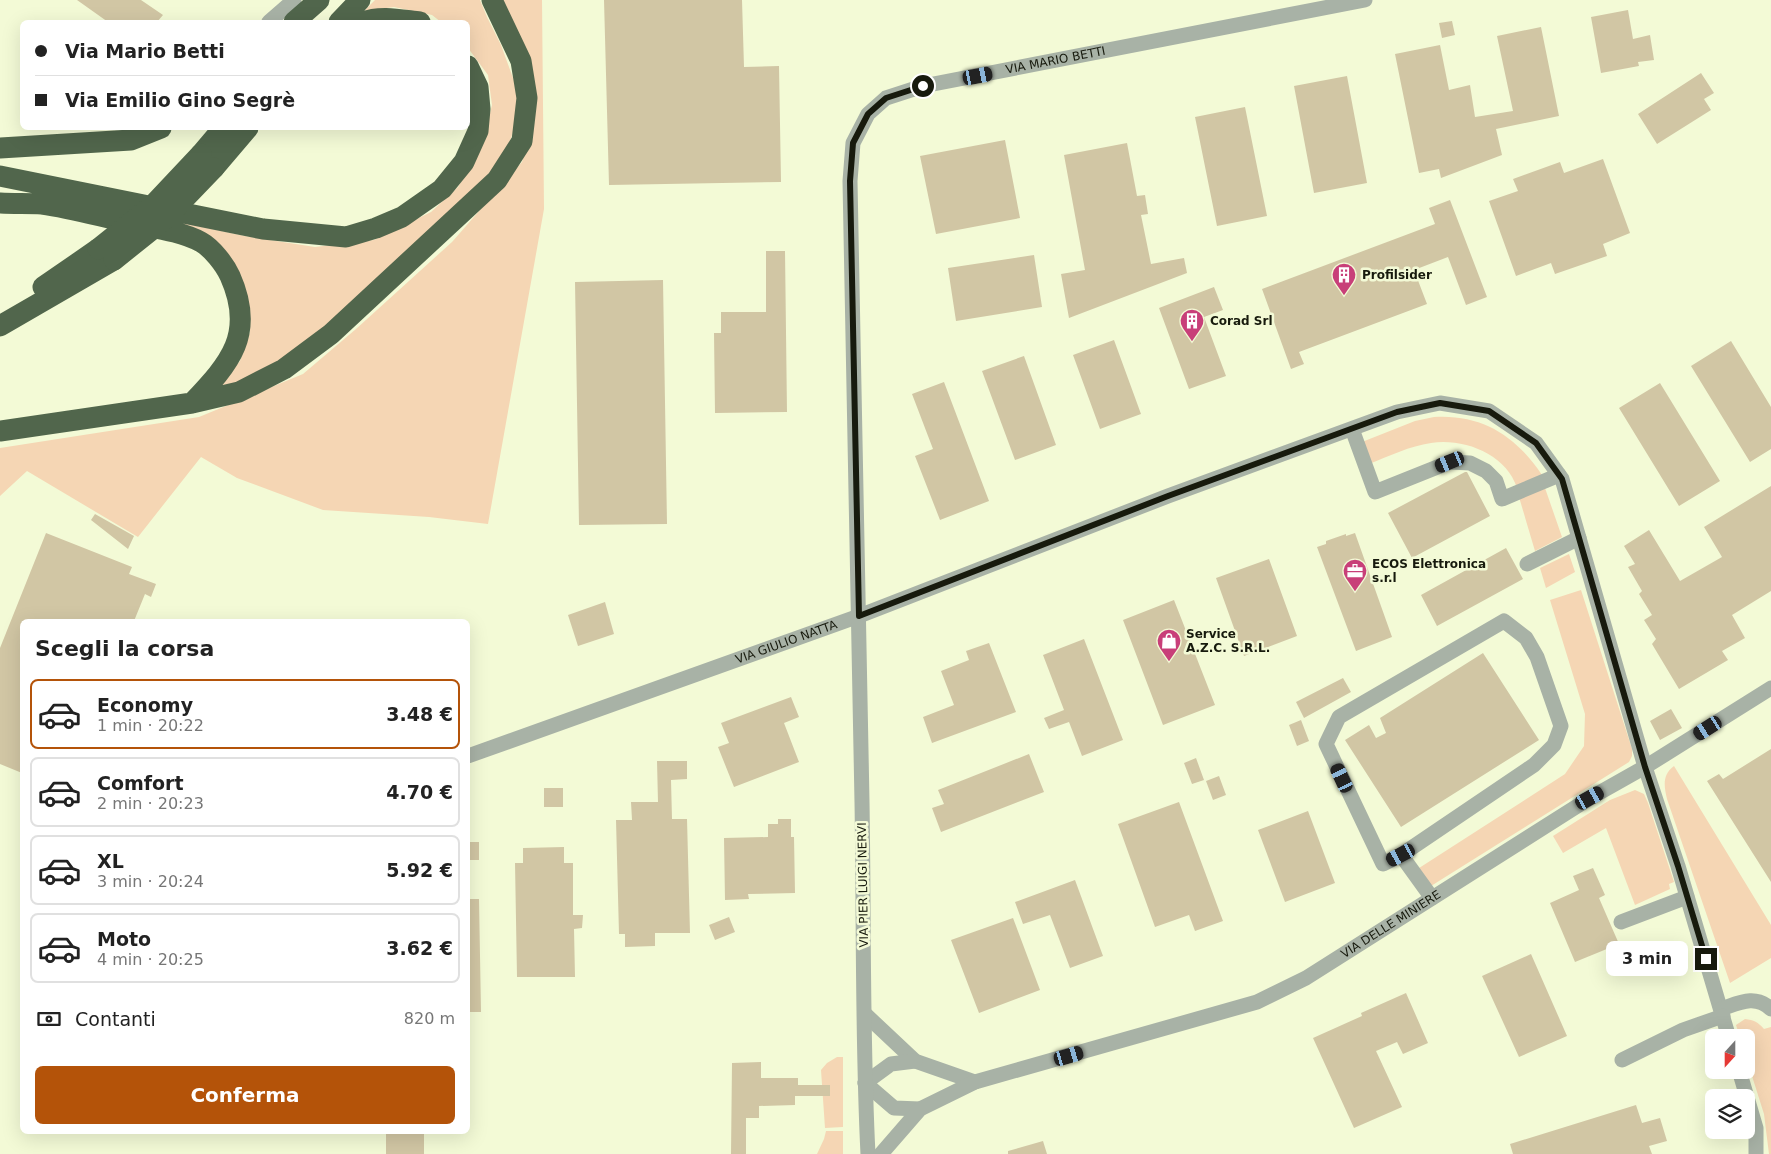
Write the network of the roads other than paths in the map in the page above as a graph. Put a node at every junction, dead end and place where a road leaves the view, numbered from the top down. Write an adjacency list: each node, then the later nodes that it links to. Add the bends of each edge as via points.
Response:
1 (294, 0): 7 (street)
2 (319, 0): 8 (highway)
3 (331, 0): 9 (highway)
4 (360, 0): 10 (highway)
5 (492, 0): 24 (highway, via 521,61 527,98 522,140 497,180 324,340 284,368 239,392)
6 (1365, 0): 30 (street, VIA MARIO BETTI, via 923,86 886,98 868,114 853,143 850,181)
7 (271, 20)
8 (296, 20)
9 (314, 20)
10 (341, 20)
11 (368, 20): 12 (highway)
12 (406, 20)
13 (470, 70): 19 (highway, via 478,87 480,109 478,131 464,162 442,189 402,217 346,237 263,229)
14 (156, 130): 17 (highway, via 131,140)
15 (222, 130): 18 (highway)
16 (246, 130): 18 (highway)
17 (0, 148)
18 (208, 161): 21 (highway, bridge, via 153,205)
19 (0, 176)
20 (0, 203): 24 (highway, via 42,204 173,232 202,243 224,264 238,294 241,322 228,362)
21 (106, 254): 22 (highway); 23 (highway)
22 (0, 312)
23 (0, 326)
24 (192, 403): 26 (highway)
25 (1352, 428): 27 (street, VIA GIULIO NATTA, via 1397,412 1440,403 1489,411 1536,443); 27 (street, via 1375,492 1450,462 1470,463 1486,471 1496,481 1502,499); 30 (street, VIA GIULIO NATTA)
26 (0, 431)
27 (1559, 475): 28 (street, VIA GIULIO NATTA)
28 (1579, 538): 29 (street); 33 (street, VIA GIULIO NATTA)
29 (1527, 564)
30 (859, 616): 32 (street, VIA GIULIO NATTA); 40 (street, VIA PIER LUIGI NERVI)
31 (1771, 688): 33 (street, VIA DELLE MINIERE)
32 (470, 755)
33 (1645, 767): 35 (street, VIA GIULIO NATTA); 36 (street, VIA DELLE MINIERE)
34 (1401, 855): 34 (street, via 1383,864 1326,744 1330,732 1339,717 1504,621 1526,638 1537,657 1561,726 1554,745 1534,765); 36 (street)
35 (1687, 897): 37 (street); 39 (street, VIA GIULIO NATTA)
36 (1432, 898): 45 (street, VIA DELLE MINIERE, via 1306,978 1257,1002)
37 (1621, 922)
38 (1771, 1009): 39 (street, via 1750,999)
39 (1722, 1012): 41 (street, VIA GIULIO NATTA); 42 (street)
40 (865, 1014): 43 (street); 46 (street, VIA PIER LUIGI NERVI)
41 (1727, 1029)
42 (1622, 1060)
43 (915, 1061): 45 (street); 46 (street, via 892,1064)
44 (1742, 1079): 50 (street, via 1756,1128)
45 (975, 1082): 47 (street, VIA DELLE MINIERE)
46 (864, 1083): 47 (street, VIA DELLE MINIERE, via 894,1108); 48 (street, VIA PIER LUIGI NERVI)
47 (920, 1109): 49 (street, VIA DELLE MINIERE)
48 (868, 1154)
49 (881, 1154)
50 (1756, 1154)

